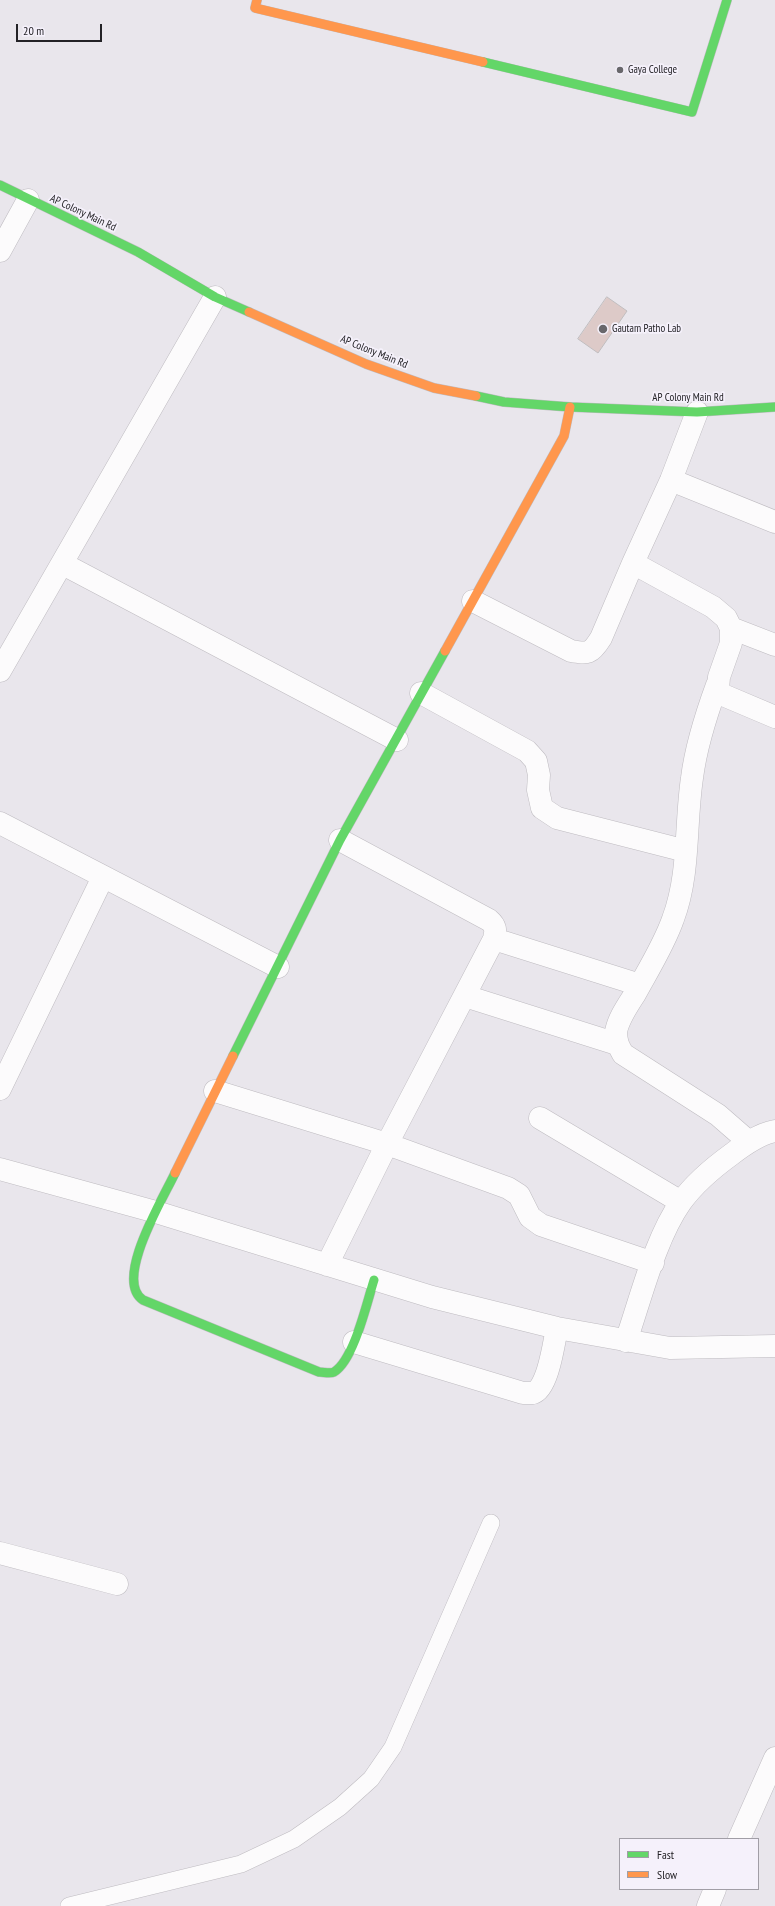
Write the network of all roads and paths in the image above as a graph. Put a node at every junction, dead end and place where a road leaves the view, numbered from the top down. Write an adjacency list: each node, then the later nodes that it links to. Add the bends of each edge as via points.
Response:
1 (257, 0): 2 (street, via 255,8 692,112)
2 (727, 0)
3 (0, 185): 4 (street, AP Colony Main Rd)
4 (28, 200): 5 (street); 6 (street, AP Colony Main Rd, via 138,252)
5 (0, 251)
6 (215, 297): 7 (street, AP Colony Main Rd, via 366,364 434,388 504,402); 12 (street)
7 (570, 407): 9 (street, AP Colony Main Rd); 14 (street, via 564,436)
8 (775, 407): 9 (street, AP Colony Main Rd)
9 (697, 412): 10 (street)
10 (671, 480): 11 (street); 13 (street)
11 (775, 522)
12 (63, 564): 17 (street); 21 (street)
13 (633, 564): 14 (street, via 601,638 594,649 585,653 571,650); 15 (street, via 713,607 726,618)
14 (473, 601): 19 (street)
15 (731, 628): 16 (street); 18 (street, via 731,643)
16 (775, 645)
17 (0, 671)
18 (717, 685): 20 (street, via 723,695); 24 (street, via 702,728 692,778)
19 (421, 693): 21 (street); 24 (street, via 527,751 536,761 542,808 557,818)
20 (775, 717)
21 (397, 740): 23 (street)
22 (0, 823): 25 (street)
23 (340, 840): 26 (street, via 488,920 494,924); 27 (street)
24 (686, 851): 28 (street, via 682,883 673,918)
25 (103, 877): 27 (street); 31 (street)
26 (494, 939): 28 (street); 29 (street)
27 (278, 967): 32 (street)
28 (640, 985): 30 (street, via 616,1031)
29 (465, 996): 30 (street); 36 (street)
30 (617, 1044): 35 (street, via 624,1054 718,1115)
31 (0, 1088)
32 (215, 1091): 36 (street); 39 (street)
33 (540, 1118): 38 (street)
34 (775, 1131): 35 (street)
35 (749, 1142): 38 (street, via 708,1173)
36 (387, 1144): 40 (street, via 508,1188 519,1195 530,1217 541,1225); 41 (street)
37 (0, 1169): 39 (street)
38 (681, 1202): 40 (street, via 668,1223)
39 (156, 1212): 41 (street); 45 (street, via 135,1263 133,1283 139,1297 319,1372 334,1372 343,1366)
40 (653, 1262): 44 (street)
41 (327, 1265): 42 (street)
42 (374, 1280): 43 (street, via 484,1311); 45 (street)
43 (557, 1328): 44 (street); 45 (street, via 546,1376 541,1388 534,1393 524,1393)
44 (626, 1341): 46 (street, via 690,1349)
45 (354, 1342)
46 (775, 1346)
47 (491, 1523): 53 (lane, via 393,1747 371,1779 340,1807 294,1839 240,1864)
48 (0, 1553): 49 (street)
49 (117, 1584)
50 (775, 1758): 51 (street)
51 (739, 1838)
52 (716, 1890): 54 (street)
53 (69, 1906)
54 (708, 1906)

